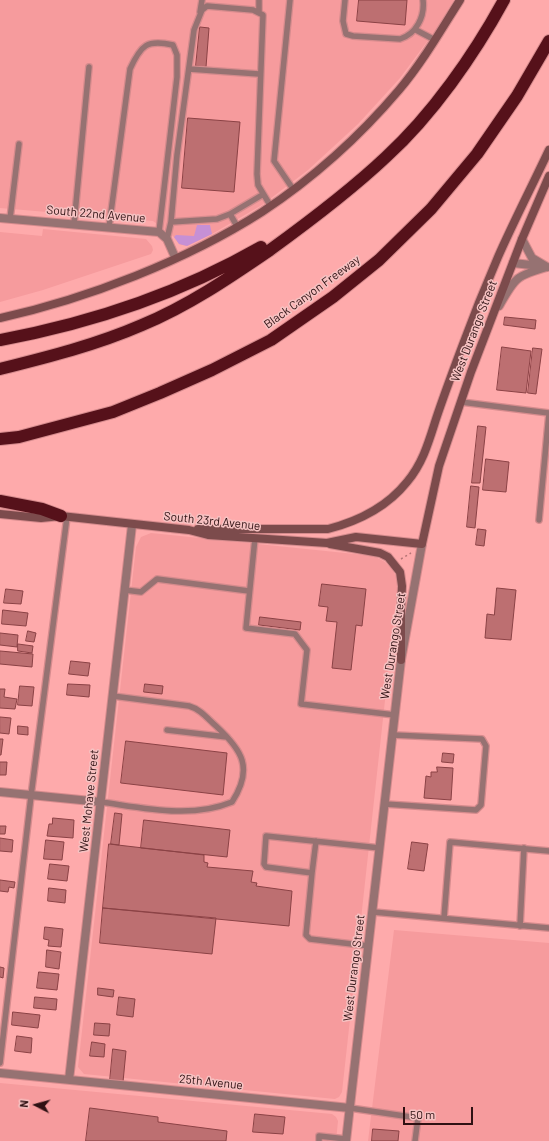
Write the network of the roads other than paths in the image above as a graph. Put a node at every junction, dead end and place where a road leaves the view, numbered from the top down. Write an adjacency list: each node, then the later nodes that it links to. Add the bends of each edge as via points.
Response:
1 (202, 0): 9 (lane)
2 (258, 0): 8 (lane)
3 (290, 0): 19 (lane, via 274,160)
4 (345, 0): 10 (lane, via 343,21 346,34 400,39)
5 (423, 0): 10 (lane, via 422,15)
6 (460, 0): 11 (main road)
7 (504, 0): 22 (highway, via 461,67 424,118 387,157)
8 (259, 12): 9 (lane, via 207,6); 15 (lane, via 262,15)
9 (199, 16): 14 (lane, via 194,30)
10 (416, 30): 11 (lane)
11 (434, 40): 19 (main road, via 395,95 358,133)
12 (549, 41): 43 (highway, Black Canyon Freeway, via 517,96 477,154 431,209 379,260 333,297 271,340 160,393 112,412 19,437)
13 (89, 67): 27 (lane)
14 (189, 69): 15 (lane); 26 (lane)
15 (260, 74): 20 (lane, via 257,174)
16 (19, 144): 25 (lane)
17 (549, 150): 49 (main road, via 498,256 452,372 427,449 416,471 396,494 374,512 328,529)
18 (549, 176): 31 (main road, West Durango Street)
19 (293, 189): 21 (main road)
20 (262, 195): 21 (lane); 23 (lane)
21 (270, 205): 28 (main road)
22 (321, 213): 38 (highway, via 218,271 163,295 70,325); 39 (highway, via 230,278 142,326 77,349)
23 (230, 214): 26 (lane, via 206,220); 28 (lane)
24 (0, 218): 25 (street, South 22nd Avenue)
25 (10, 219): 27 (street, South 22nd Avenue)
26 (171, 222): 32 (lane)
27 (74, 224): 29 (street, South 22nd Avenue)
28 (237, 226): 33 (main road, via 202,246)
29 (109, 227): 30 (street, South 22nd Avenue); 30 (lane, via 127,80 136,55 149,43 158,42 173,45 177,55 177,77)
30 (159, 232): 32 (street, South 22nd Avenue)
31 (522, 239): 34 (main road, West Durango Street); 35 (street, via 532,258)
32 (167, 240): 33 (street, South 22nd Avenue)
33 (175, 257): 37 (main road, via 142,272 59,302)
34 (513, 264): 35 (street); 36 (main road, West Durango Street)
35 (548, 267): 36 (street, via 521,275 510,286)
36 (495, 313): 40 (main road, West Durango Street)
37 (0, 318)
38 (0, 340)
39 (0, 369)
40 (460, 402): 41 (lane); 52 (main road, West Durango Street, via 439,466)
41 (549, 413): 42 (lane)
42 (548, 434): 47 (lane)
43 (0, 439)
44 (0, 501): 46 (highway)
45 (0, 514): 46 (main road, South 23rd Avenue, via 41,518)
46 (64, 516): 48 (main road, South 23rd Avenue); 62 (lane)
47 (539, 520)
48 (132, 525): 49 (main road, South 23rd Avenue); 53 (street, West Mohave Street)
49 (190, 530): 50 (main road, South 23rd Avenue, via 208,535)
50 (255, 538): 51 (main road, South 23rd Avenue); 54 (lane)
51 (327, 544): 52 (main road, South 23rd Avenue, via 356,537); 55 (main road, via 380,553 388,557 400,572)
52 (422, 544): 55 (street, West Durango Street)
53 (125, 590): 54 (lane, via 141,592 157,579); 56 (street, West Mohave Street)
54 (249, 591): 57 (lane, via 246,628 295,634 307,650 301,704)
55 (401, 660): 57 (street, West Durango Street)
56 (113, 696): 60 (lane, via 193,707); 63 (street, West Mohave Street)
57 (395, 715): 59 (street, West Durango Street)
58 (167, 730): 60 (lane)
59 (393, 735): 64 (street, West Durango Street); 64 (lane, via 482,739 486,746 481,805 476,810)
60 (227, 737): 63 (lane, via 240,753 244,763 242,786 232,802 212,810 186,812)
61 (0, 792): 62 (street)
62 (31, 796): 63 (street); 75 (lane)
63 (101, 802): 77 (street, West Mohave Street)
64 (385, 804): 66 (street, West Durango Street)
65 (316, 841): 66 (lane); 69 (lane); 69 (lane, via 266,836 266,867)
66 (380, 848): 70 (street, West Durango Street)
67 (524, 848): 68 (lane); 71 (lane, via 450,842); 72 (lane)
68 (549, 851)
69 (312, 873): 74 (lane, via 306,935 310,939)
70 (372, 912): 71 (lane); 74 (street, West Durango Street)
71 (444, 918): 72 (lane)
72 (520, 926): 73 (lane)
73 (549, 928)
74 (369, 946): 78 (street, West Durango Street)
75 (0, 1063)
76 (0, 1073): 77 (street, 25th Avenue)
77 (69, 1080): 78 (street, 25th Avenue)
78 (350, 1108): 80 (street, West Durango Street); 81 (lane, via 418,1118)
79 (319, 1139): 80 (lane)
80 (346, 1140)
81 (415, 1141)

